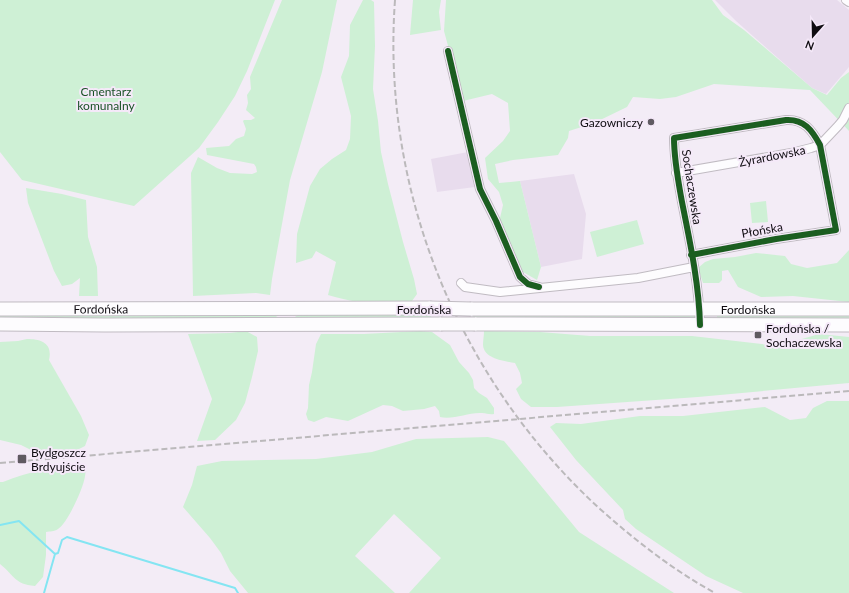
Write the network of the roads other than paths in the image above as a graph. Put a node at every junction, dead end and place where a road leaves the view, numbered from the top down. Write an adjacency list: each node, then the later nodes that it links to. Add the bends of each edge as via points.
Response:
1 (846, 0): 2 (street)
2 (849, 2)
3 (448, 51): 10 (street, via 480,189 520,277 528,284)
4 (849, 108): 5 (street, Żyrardowska, via 843,120)
5 (820, 145): 6 (street, Żyrardowska, via 791,153); 6 (street, Sochaczewska, via 809,127 793,120 674,138); 7 (street, Płońska, via 836,230)
6 (676, 173): 7 (street, Sochaczewska)
7 (691, 255): 8 (street, Sochaczewska)
8 (694, 267): 10 (street, via 638,278); 12 (street, Sochaczewska)
9 (461, 283): 10 (street, via 464,287 500,292)
10 (539, 287)
11 (0, 309): 12 (main road, Fordońska, bridge)
12 (700, 309): 13 (main road, Fordońska); 15 (street, Sochaczewska)
13 (849, 309)
14 (0, 324): 15 (main road, Fordońska, bridge)
15 (700, 325): 16 (main road, Fordońska)
16 (849, 325)

